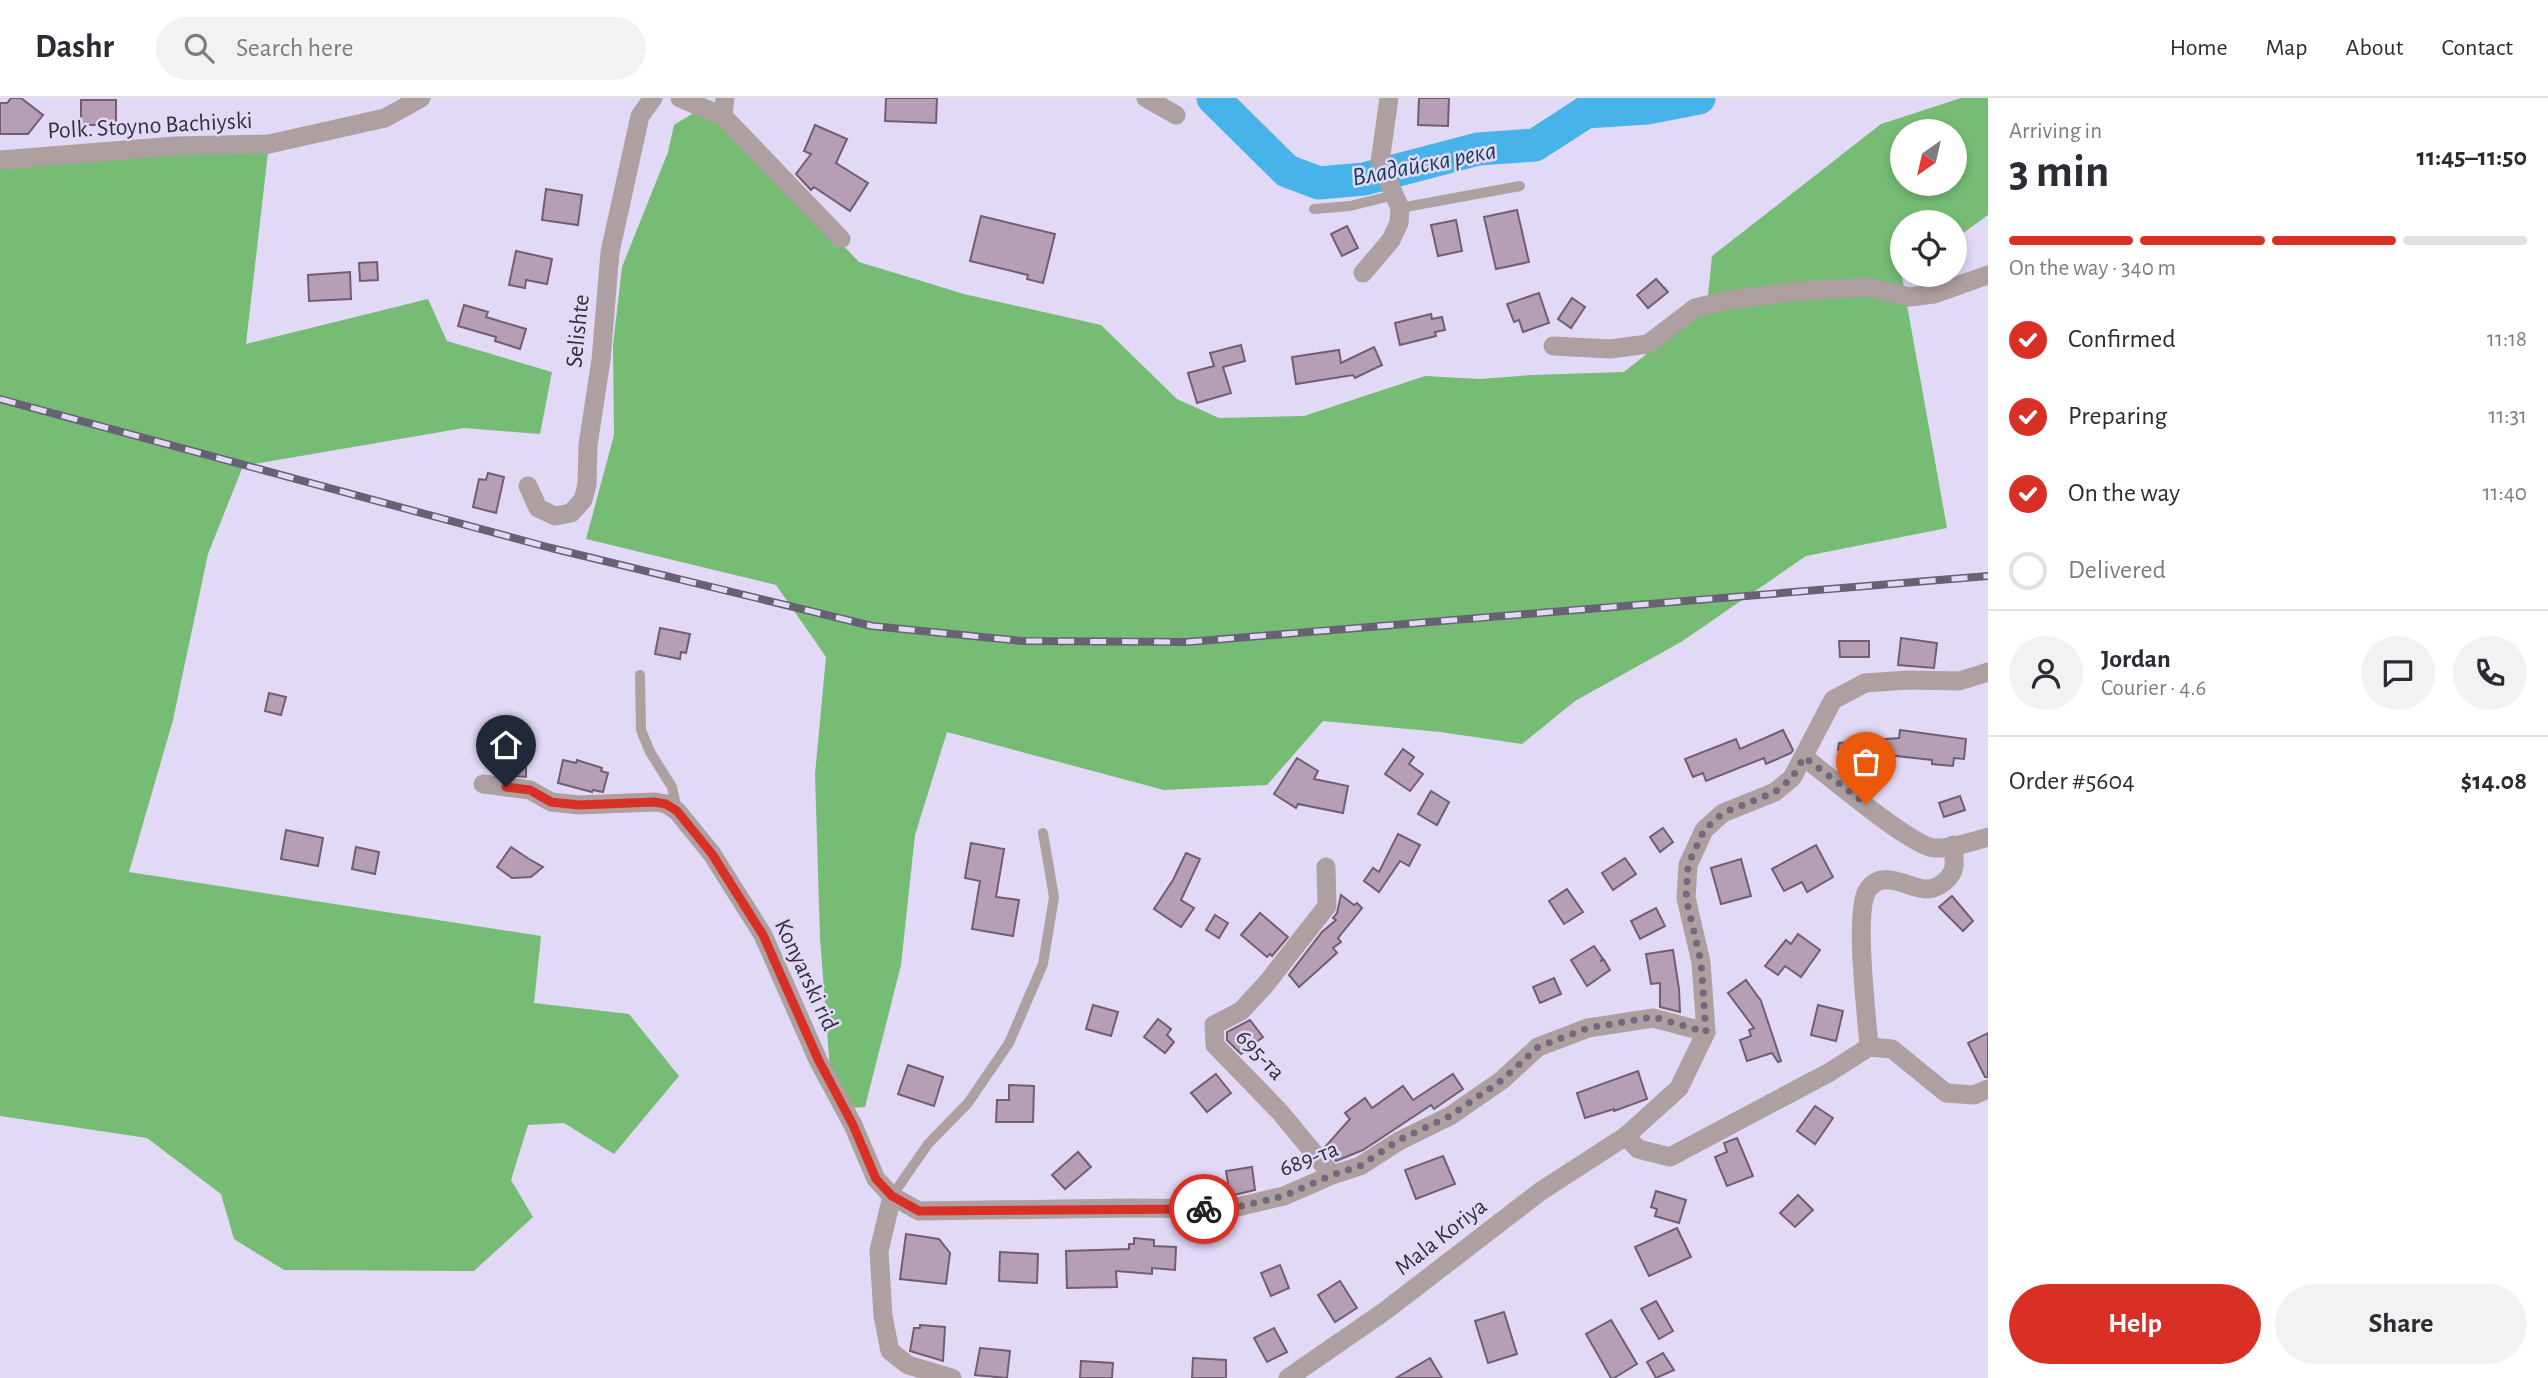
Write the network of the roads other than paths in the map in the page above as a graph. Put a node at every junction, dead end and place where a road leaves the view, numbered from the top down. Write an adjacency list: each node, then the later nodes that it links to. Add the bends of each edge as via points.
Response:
1 (421, 98): 8 (street, Polk. Stoyno Bachiyski, via 385,118 269,144 175,146)
2 (653, 98): 16 (street, Selishte, via 640,116 610,252 583,500 571,513 555,516 538,508)
3 (680, 98): 6 (street)
4 (1146, 98): 7 (street)
5 (1389, 98): 10 (street, via 1380,162)
6 (724, 107): 12 (street)
7 (1176, 116)
8 (0, 160)
9 (1520, 186): 10 (lane)
10 (1398, 201): 11 (lane); 13 (street, via 1399,223 1391,240)
11 (1314, 209)
12 (841, 239)
13 (1363, 272)
14 (1988, 275): 15 (street, via 1934,294 1910,297 1866,287 1728,300 1695,308 1648,344)
15 (1553, 346)
16 (528, 486)
17 (1988, 672): 19 (street, Mala Koriya, via 1959,681 1865,683 1833,700)
18 (640, 675): 21 (lane, via 641,730 672,787)
19 (1804, 757): 24 (street, via 1916,842 1935,848); 26 (street, Mala Koriya, via 1792,778 1775,792 1723,813 1704,830 1688,865 1686,898 1701,962)
20 (483, 784): 21 (street, via 530,790 551,802 654,802)
21 (677, 811): 31 (street, Konyarski rid, via 712,854 763,935 876,1179)
22 (1044, 833): 31 (lane, via 1054,897 1043,964 1009,1043 968,1103 928,1144)
23 (1988, 837): 24 (street)
24 (1953, 845): 27 (street, via 1954,867 1939,886 1927,889 1890,880 1875,883 1867,892 1862,915)
25 (1326, 867): 30 (street, 695-та, via 1327,906 1241,1011 1214,1025 1214,1045 1280,1112)
26 (1706, 1032): 29 (street, Mala Koriya, via 1679,1088); 30 (street, 689-та, via 1653,1017 1588,1028 1538,1047 1502,1080 1450,1116 1399,1140 1360,1166)
27 (1869, 1047): 28 (street, via 1892,1049 1946,1093 1974,1094); 29 (street, via 1670,1157 1638,1149)
28 (1988, 1088)
29 (1626, 1136): 33 (street, Mala Koriya, via 1541,1191 1385,1311)
30 (1332, 1175): 31 (street, 689-та, via 1284,1196 1229,1209 919,1211)
31 (892, 1196): 32 (street, via 879,1251 890,1351 908,1365)
32 (952, 1378)
33 (1288, 1378)

